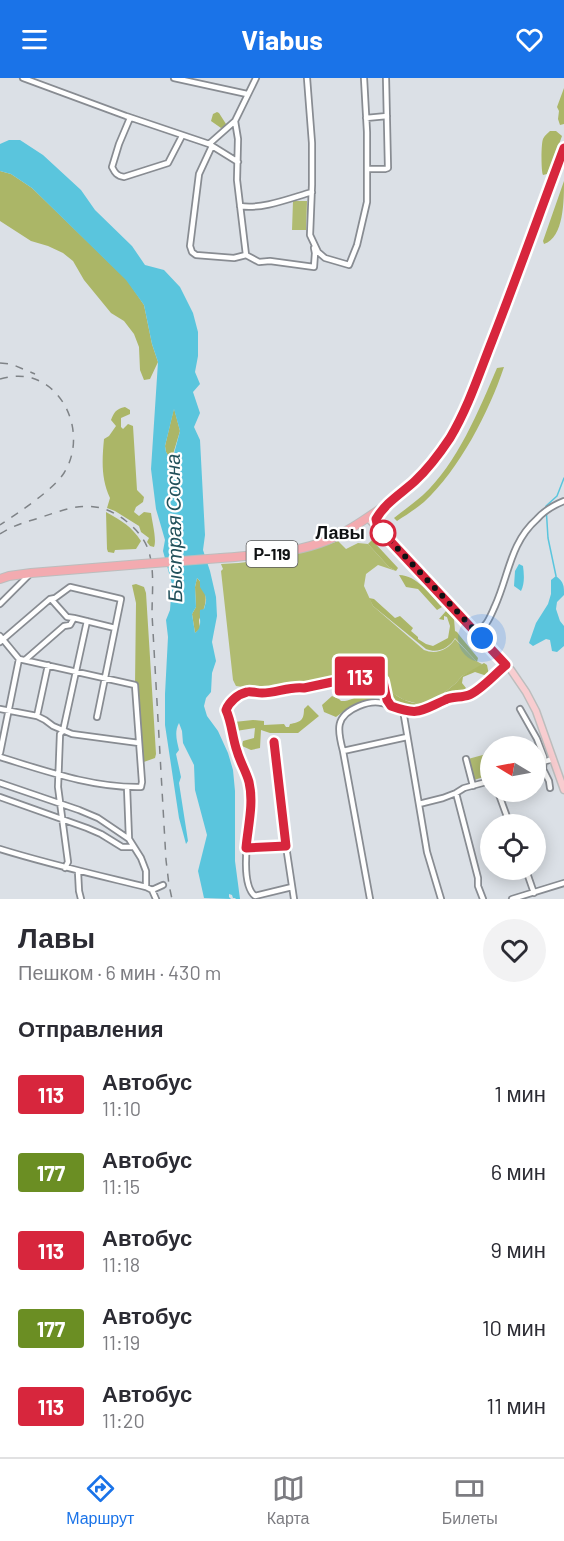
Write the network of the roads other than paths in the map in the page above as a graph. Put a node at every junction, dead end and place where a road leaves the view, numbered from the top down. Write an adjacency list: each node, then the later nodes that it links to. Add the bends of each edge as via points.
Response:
1 (23, 78): 9 (street)
2 (174, 78): 7 (street)
3 (256, 78): 7 (street)
4 (307, 78): 17 (street)
5 (364, 78): 10 (street)
6 (386, 78): 8 (street)
7 (247, 94): 11 (street)
8 (387, 117): 10 (street); 16 (street, via 388,168)
9 (130, 118): 12 (street); 12 (street, via 112,167 119,176 168,163)
10 (366, 118): 16 (street)
11 (235, 121): 13 (street); 15 (street)
12 (182, 136): 13 (street)
13 (210, 145): 15 (street); 20 (street, via 199,174 190,246 196,255)
14 (564, 148): 22 (highway, Р-119, via 460,418 430,465)
15 (237, 162): 18 (street)
16 (367, 169): 19 (street, via 367,202 349,265 325,258)
17 (312, 192): 18 (street); 19 (street)
18 (240, 207): 20 (street)
19 (312, 239): 20 (street, via 314,267 259,262)
20 (246, 255)
21 (564, 501): 33 (street, via 542,513 520,538 489,620)
22 (385, 505): 23 (highway, Р-119); 25 (main road, via 376,519)
23 (368, 518): 24 (highway, Р-119); 25 (main road)
24 (358, 524): 25 (main road); 26 (highway, Р-119, bridge, via 321,542 283,553)
25 (378, 528): 33 (main road)
26 (31, 573): 27 (highway, Р-119); 29 (street)
27 (0, 579)
28 (51, 599): 30 (street, via 67,617); 32 (street, via 70,587 121,599); 34 (street)
29 (0, 604)
30 (74, 618): 31 (street); 35 (street, via 70,625)
31 (87, 621): 32 (street); 38 (street)
32 (116, 628): 39 (street)
33 (477, 632): 37 (main road)
34 (1, 639): 35 (street)
35 (22, 659): 36 (street); 44 (street)
36 (48, 665): 38 (street); 45 (street)
37 (506, 665): 43 (street, via 470,695 446,699 426,710); 55 (main road, via 536,711)
38 (77, 672): 39 (street); 47 (street)
39 (105, 678): 46 (street); 51 (street, via 135,685)
40 (391, 706): 43 (street); 52 (street, via 364,704 342,716 339,731); 73 (street, via 383,681 370,674 304,688 247,692 228,703 232,734 250,784)
41 (0, 709): 44 (street)
42 (520, 709): 48 (street)
43 (403, 710): 49 (street)
44 (8, 711): 45 (street); 53 (street)
45 (37, 716): 47 (street)
46 (97, 717)
47 (63, 731): 51 (street); 57 (street)
48 (535, 736)
49 (407, 737): 52 (street); 68 (street)
50 (274, 742): 71 (street)
51 (139, 743): 62 (street, via 141,787)
52 (343, 751): 87 (street)
53 (0, 755): 57 (street)
54 (466, 759): 61 (street)
55 (553, 759): 56 (street); 64 (main road)
56 (546, 761)
57 (58, 774): 62 (street); 67 (street)
58 (546, 775): 63 (street)
59 (0, 783): 67 (street)
60 (480, 784): 61 (street)
61 (473, 786): 65 (street)
62 (127, 787): 70 (street)
63 (550, 788)
64 (564, 790)
65 (456, 793): 68 (street); 89 (street)
66 (0, 797): 69 (street)
67 (61, 804): 69 (street); 70 (street, via 98,818)
68 (419, 804): 88 (street, via 427,852)
69 (63, 820): 72 (street, via 101,834 122,847); 75 (street, via 68,862)
70 (129, 839): 72 (street)
71 (286, 846): 73 (street); 80 (street)
72 (134, 847): 81 (street, via 146,871)
73 (246, 848): 80 (street, via 250,893 255,896)
74 (0, 849): 75 (street)
75 (65, 868): 76 (street)
76 (78, 872): 81 (street); 84 (street)
77 (529, 880): 83 (street)
78 (564, 883): 83 (street)
79 (163, 885): 82 (street)
80 (292, 886): 86 (street)
81 (146, 887): 82 (street)
82 (152, 890): 85 (street)
83 (534, 893): 90 (street)
84 (81, 899)
85 (156, 899)
86 (294, 899)
87 (370, 899)
88 (441, 899)
89 (483, 899)
90 (512, 899)

